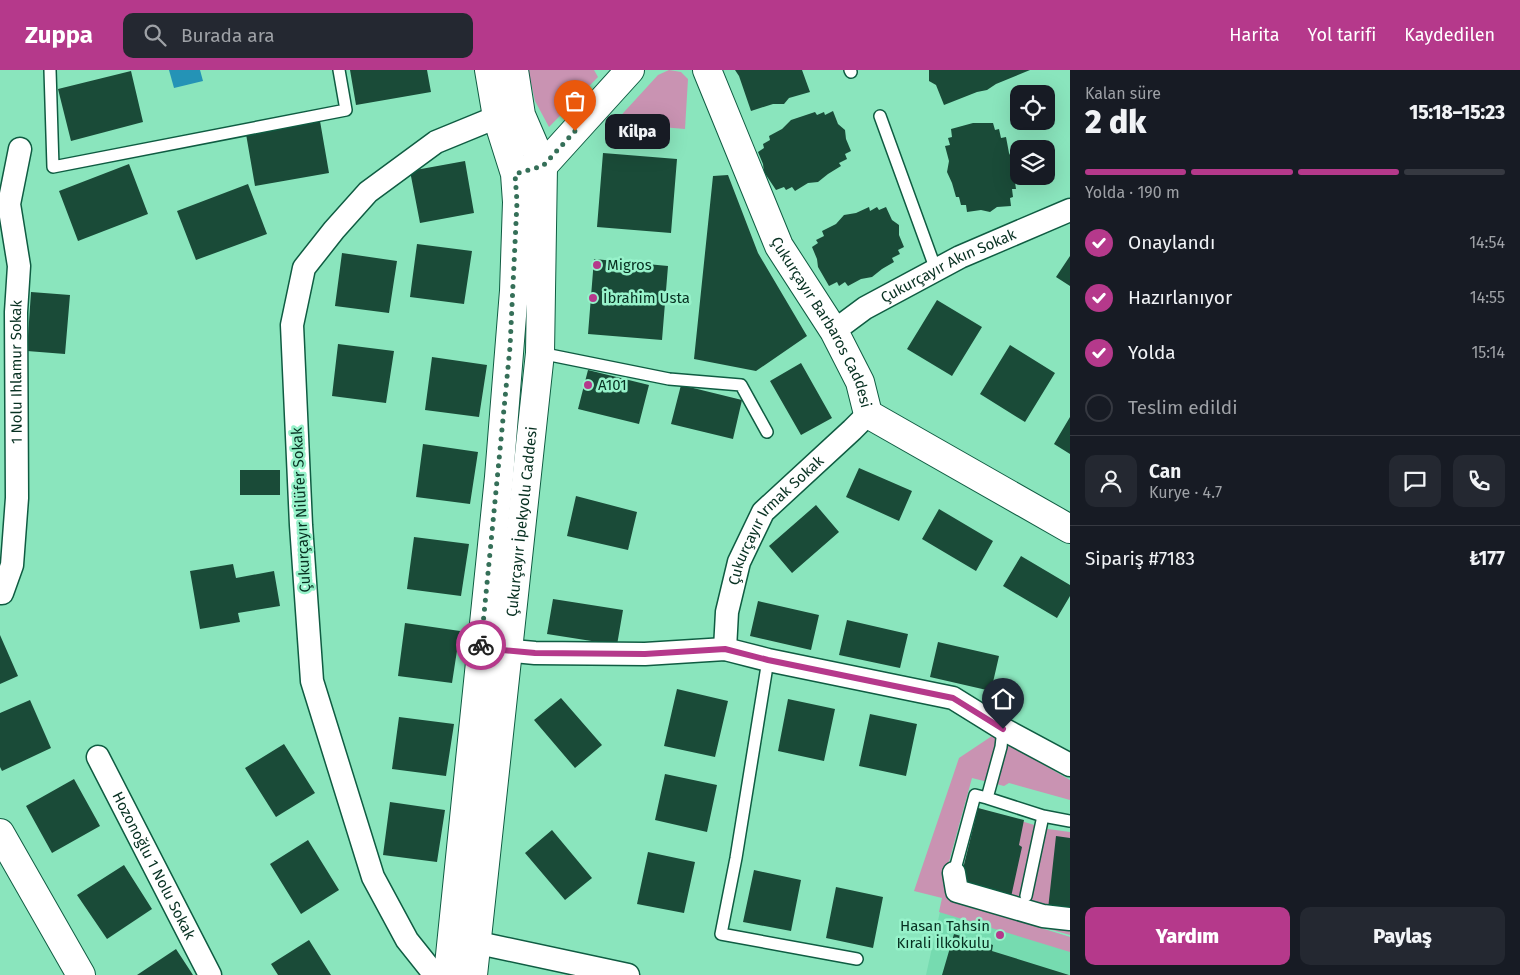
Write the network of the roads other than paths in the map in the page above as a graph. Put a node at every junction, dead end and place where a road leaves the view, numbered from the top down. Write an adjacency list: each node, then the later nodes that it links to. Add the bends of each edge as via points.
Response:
1 (50, 70): 2 (lane, via 53,167 346,110)
2 (339, 70)
3 (489, 70): 8 (street, Çukurçayır İpekyolu Caddesi)
4 (514, 70): 10 (street, Çukurçayır İpekyolu Caddesi, via 521,115)
5 (630, 70): 10 (street)
6 (707, 70): 14 (street, Çukurçayır Barbaros Caddesi, via 779,246)
7 (880, 116): 13 (lane)
8 (497, 117): 11 (street, Çukurçayır İpekyolu Caddesi); 37 (street, Çukurçayır Nilüfer Sokak, via 436,142 368,192 304,268 292,325 300,525 312,681 373,878 407,940)
9 (20, 149): 19 (street, 1 Nolu Ihlamur Sokak, via 9,204 19,266 16,312 18,498 12,565)
10 (543, 166): 11 (street); 15 (street, Çukurçayır İpekyolu Caddesi)
11 (515, 174): 21 (street, Çukurçayır İpekyolu Caddesi, via 517,202)
12 (1070, 210): 13 (street, Çukurçayır Akın Sokak)
13 (936, 270): 14 (street, Çukurçayır Akın Sokak, via 865,308)
14 (834, 331): 16 (street, Çukurçayır Barbaros Caddesi, via 860,382)
15 (540, 353): 17 (lane, via 669,379 741,385); 21 (street, Çukurçayır İpekyolu Caddesi)
16 (868, 414): 18 (street, Çukurçayır Barbaros Caddesi); 20 (street, Çukurçayır Irmak Sokak, via 763,512 739,562 727,612)
17 (767, 432)
18 (1070, 529)
19 (0, 593)
20 (725, 649): 21 (street, via 645,654); 22 (street)
21 (494, 650): 33 (street, Çukurçayır İpekyolu Caddesi)
22 (768, 660): 23 (street, via 953,698); 34 (lane, via 736,858 720,934)
23 (1003, 729): 25 (street); 26 (lane)
24 (98, 757): 36 (street, Hozonoğlu 1 Nolu Sokak)
25 (1070, 765)
26 (986, 798): 27 (lane); 30 (lane, via 975,795)
27 (1044, 816): 28 (lane); 31 (lane)
28 (1070, 821)
29 (0, 833): 35 (street)
30 (954, 873): 32 (street, via 957,891 1043,916)
31 (1026, 896)
32 (1070, 919)
33 (465, 940): 38 (street, Çukurçayır İpekyolu Caddesi); 39 (street, Çukurçayır İpekyolu Caddesi); 40 (street)
34 (857, 959)
35 (81, 975)
36 (210, 975)
37 (435, 975)
38 (448, 975)
39 (473, 975)
40 (628, 975)

